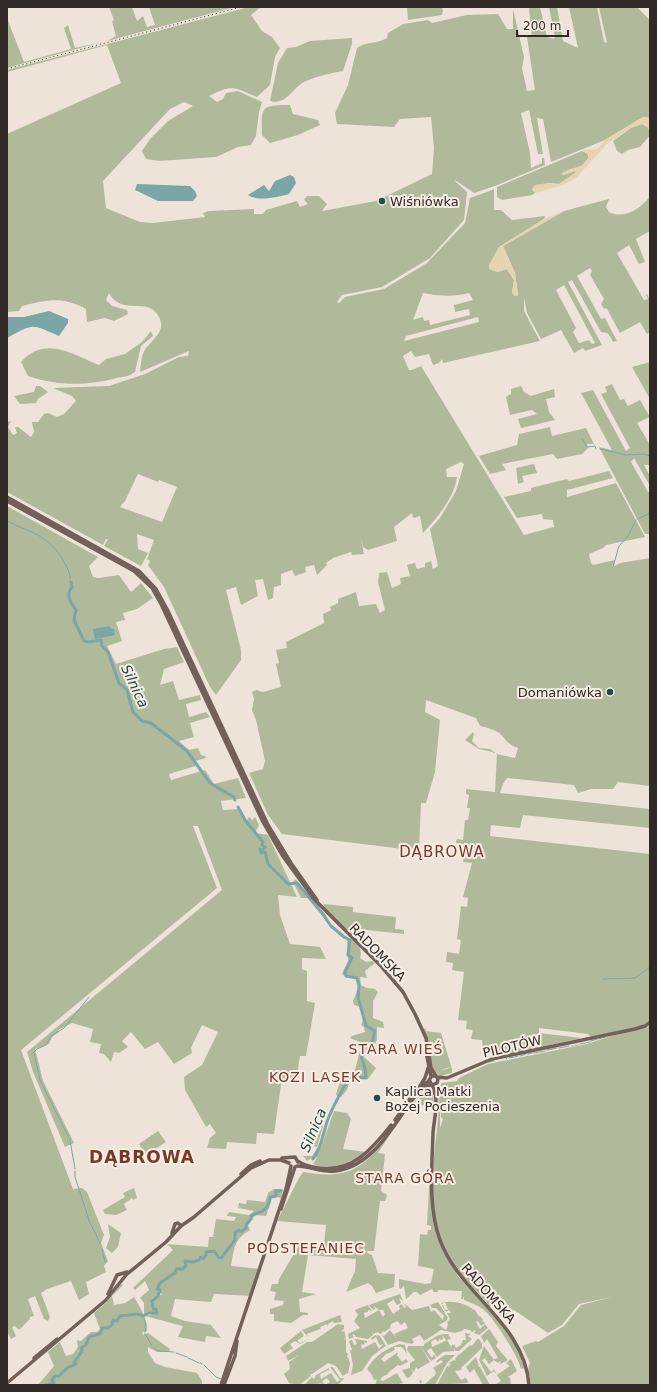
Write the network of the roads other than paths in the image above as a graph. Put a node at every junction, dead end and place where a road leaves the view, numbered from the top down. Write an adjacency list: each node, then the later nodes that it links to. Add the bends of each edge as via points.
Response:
1 (7, 498): 3 (main road, via 132,567 153,584)
2 (7, 501): 3 (main road, via 131,569 152,588)
3 (272, 834): 4 (main road, RADOMSKA); 4 (main road, RADOMSKA, via 298,879)
4 (324, 909): 6 (main road, RADOMSKA, via 392,978 411,1005)
5 (649, 1022): 8 (main road, PILOTÓW, via 639,1028 581,1043 492,1059)
6 (423, 1033): 7 (main road, RADOMSKA); 8 (main road, RADOMSKA)
7 (428, 1066): 8 (main road, RADOMSKA); 9 (main road)
8 (434, 1081): 9 (main road); 10 (main road); 11 (main road, RADOMSKA); 12 (main road, RADOMSKA, via 438,1104)
9 (420, 1087): 16 (main road, via 371,1150 361,1158 334,1168)
10 (418, 1092): 11 (main road, via 428,1089); 16 (main road, via 377,1147 362,1161 335,1171 320,1171)
11 (435, 1096): 12 (main road, RADOMSKA)
12 (434, 1142): 27 (main road, RADOMSKA, via 432,1202 443,1247 459,1275 504,1324 515,1340 524,1359)
13 (298, 1161): 14 (main road, via 295,1157); 15 (main road); 16 (main road)
14 (290, 1162): 15 (main road); 17 (main road); 18 (main road, via 269,1158 253,1163)
15 (296, 1167): 16 (main road); 17 (main road)
16 (307, 1167)
17 (287, 1189): 23 (main road, via 237,1334 236,1352)
18 (180, 1225): 19 (main road); 19 (main road, via 175,1224)
19 (176, 1229): 20 (main road, via 166,1242)
20 (123, 1276): 21 (main road, via 118,1274); 22 (main road)
21 (116, 1279): 22 (main road); 24 (main road, via 110,1292 101,1301)
22 (120, 1282): 24 (main road, via 106,1300)
23 (230, 1362): 25 (main road); 26 (main road)
24 (7, 1382)
25 (221, 1385)
26 (224, 1385)
27 (529, 1385)

